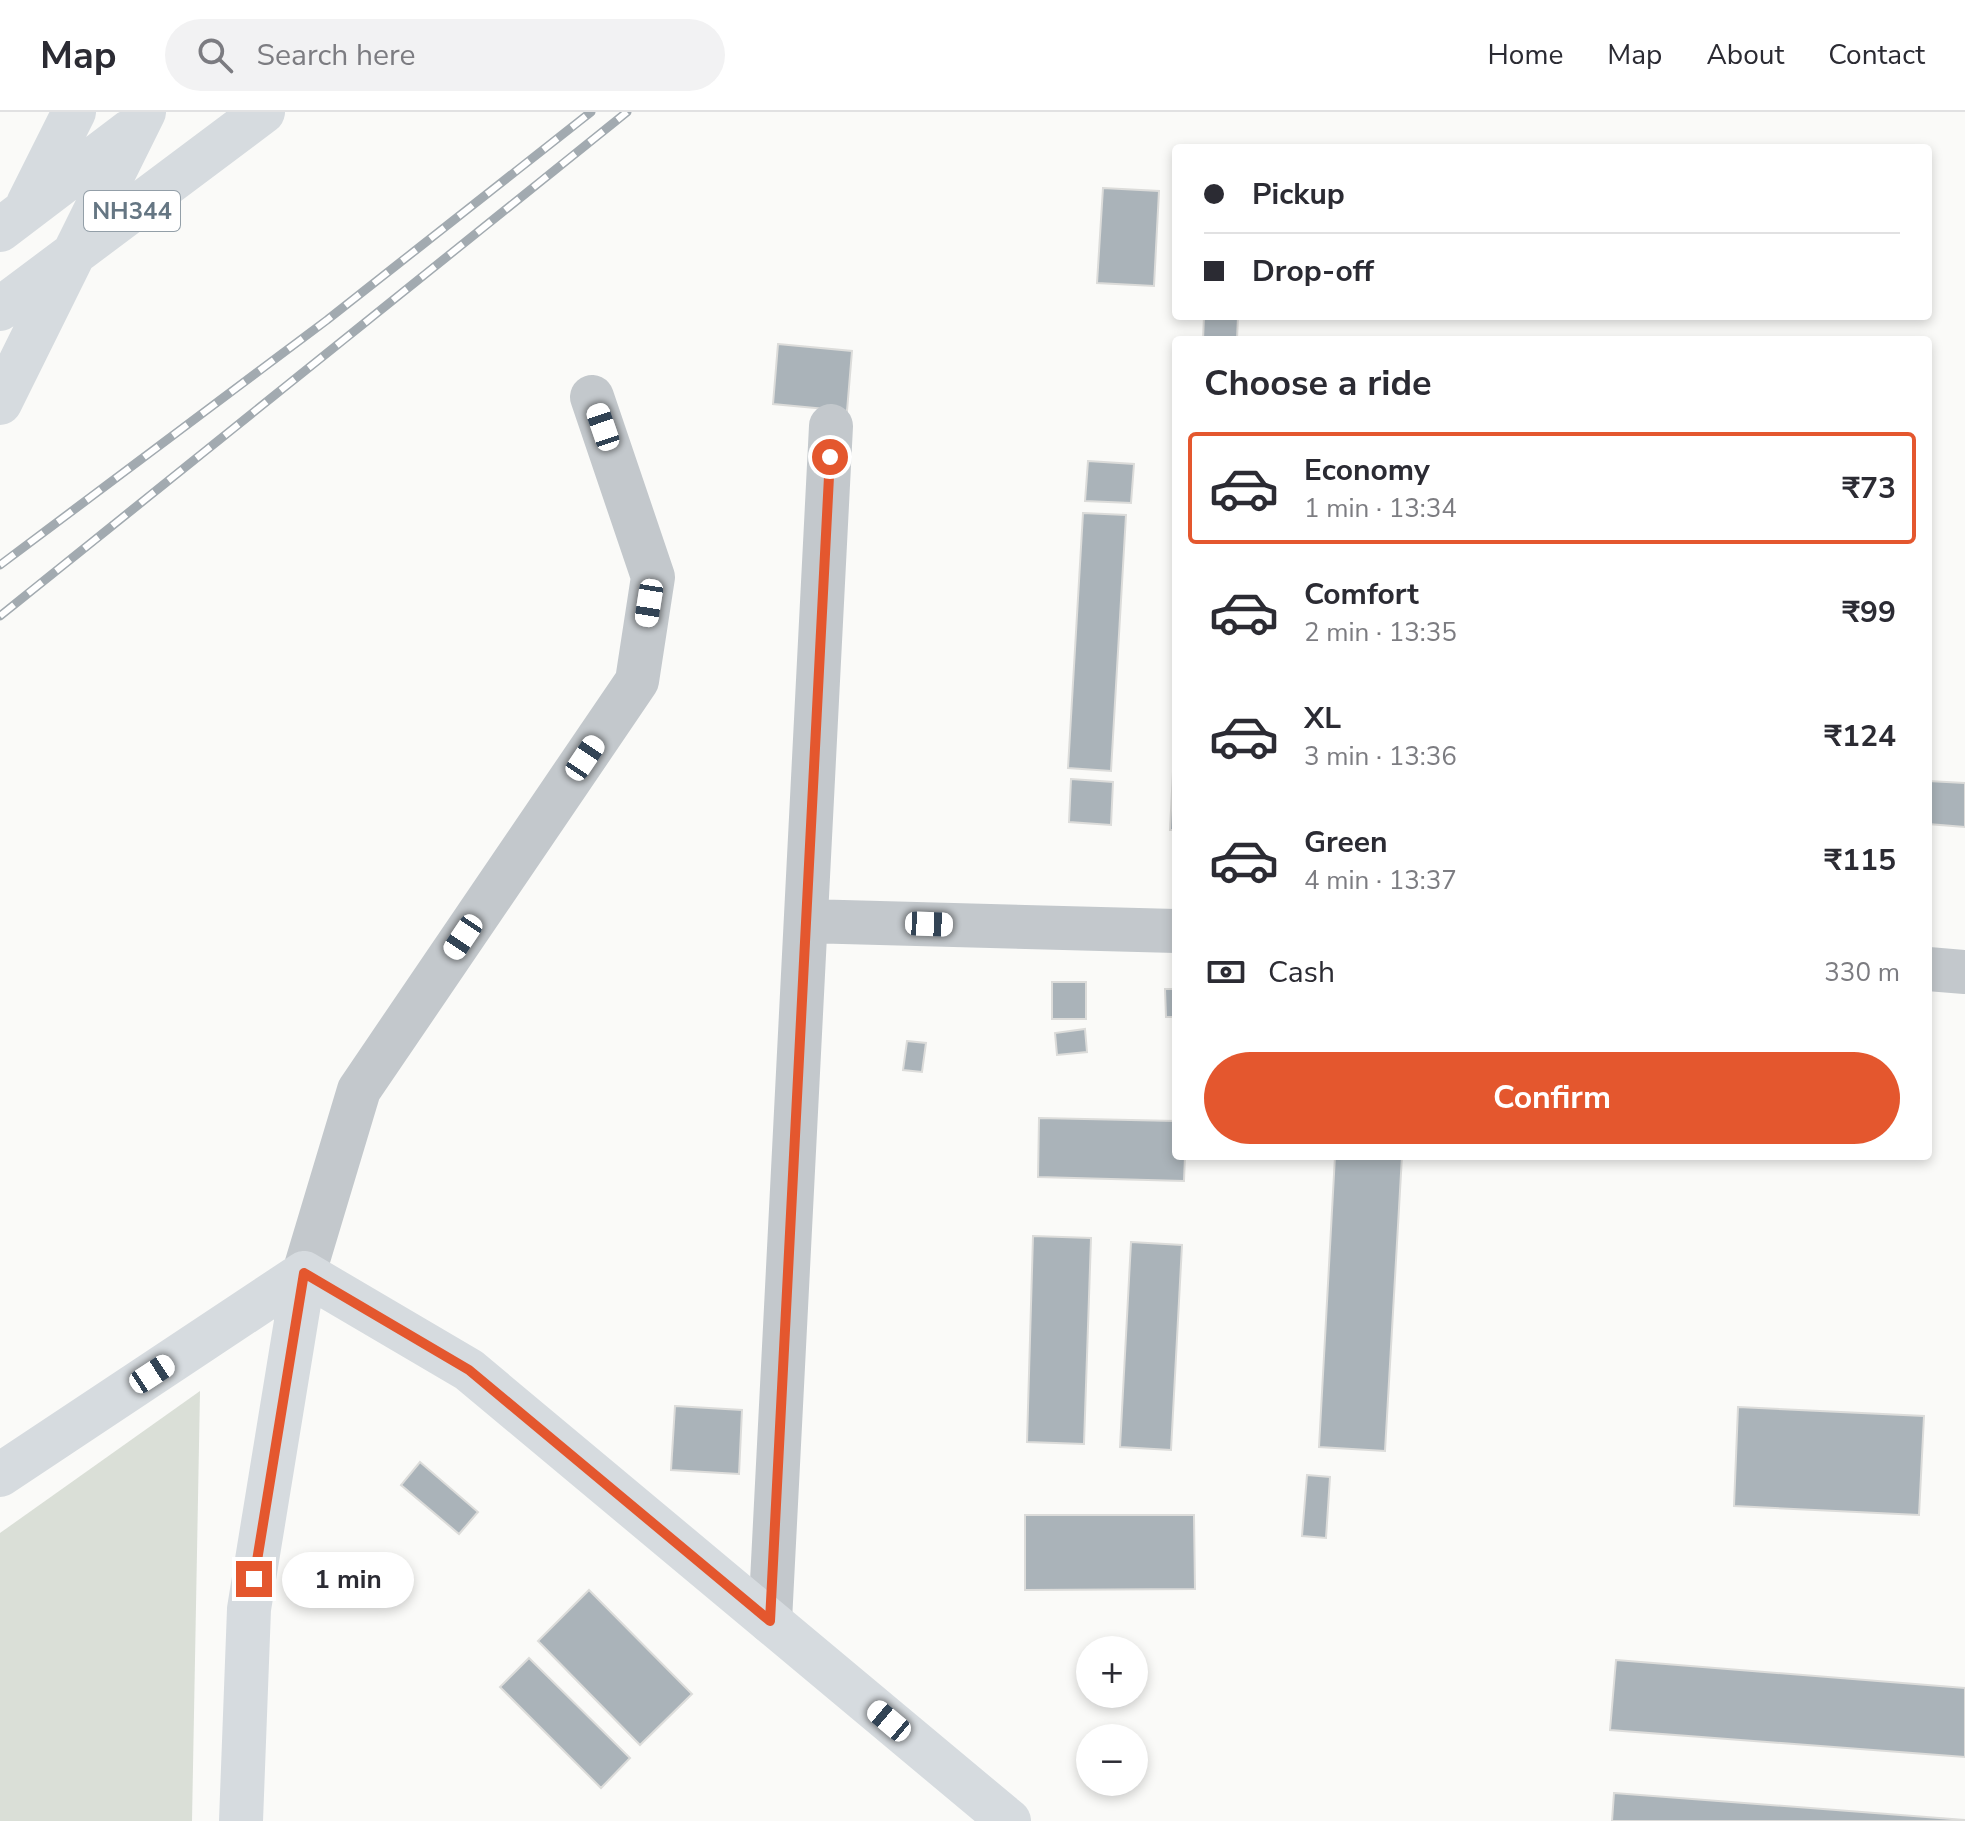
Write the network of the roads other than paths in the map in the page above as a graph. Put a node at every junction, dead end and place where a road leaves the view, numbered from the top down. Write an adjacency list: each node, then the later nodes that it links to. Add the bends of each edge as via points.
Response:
1 (74, 112): 6 (main road)
2 (144, 112): 9 (main road)
3 (155, 112): 5 (main road)
4 (263, 112): 7 (main road, NH344)
5 (0, 230)
6 (0, 260)
7 (0, 309)
8 (592, 397): 15 (street, via 653,577 637,681 359,1090)
9 (0, 403)
10 (831, 426): 11 (street)
11 (806, 921): 12 (street); 17 (street)
12 (1172, 931)
13 (1932, 969): 14 (street)
14 (1965, 972)
15 (304, 1273): 16 (main road); 17 (main road, via 469,1370); 18 (main road, via 249,1609)
16 (0, 1475)
17 (770, 1621): 19 (main road)
18 (241, 1821)
19 (1009, 1821)

